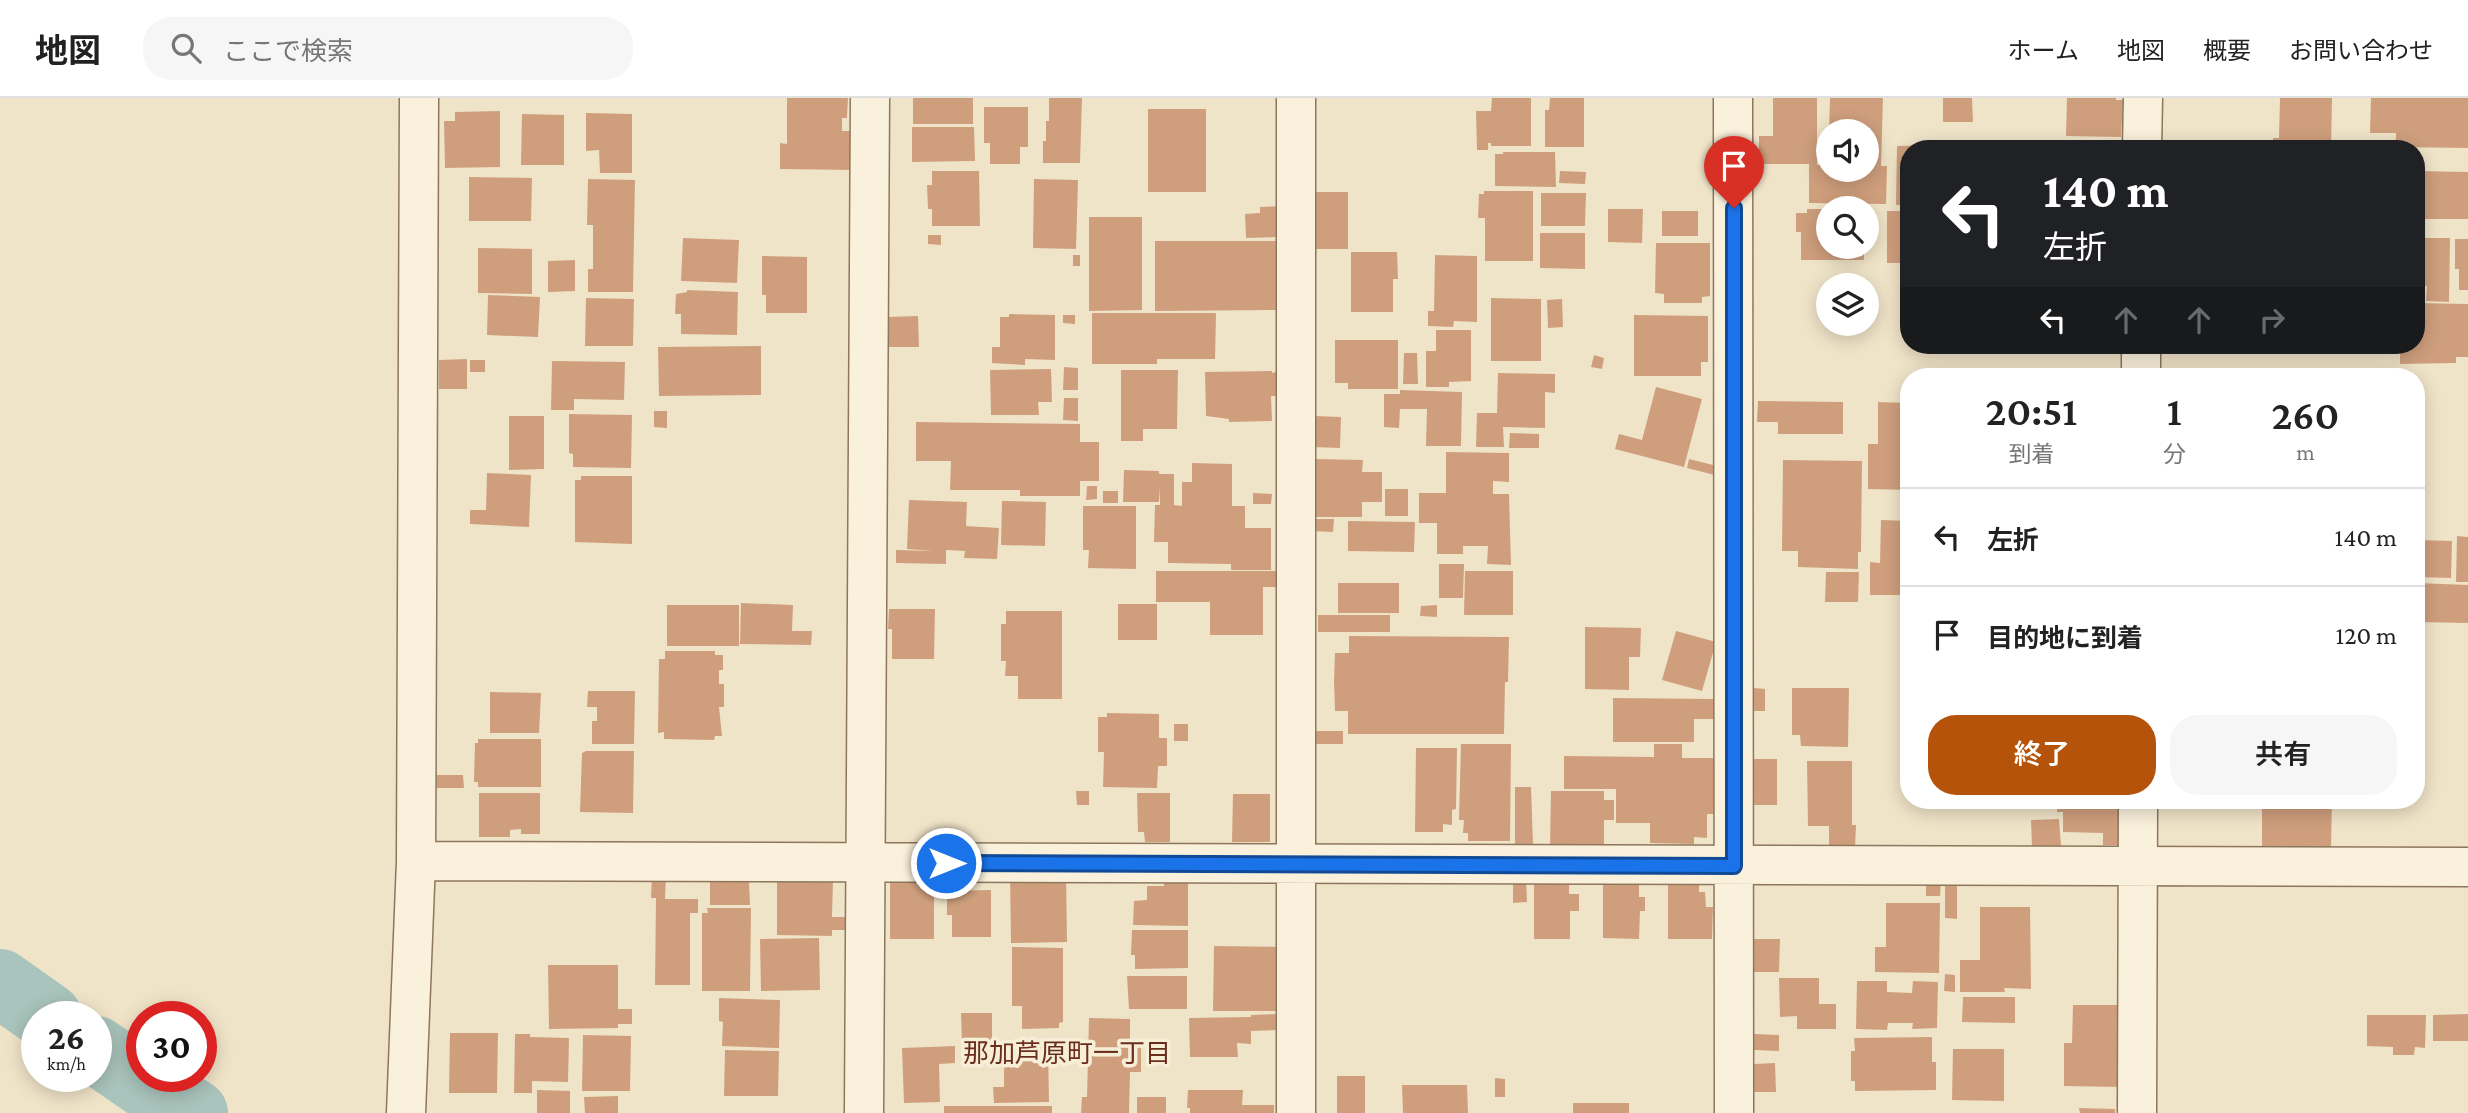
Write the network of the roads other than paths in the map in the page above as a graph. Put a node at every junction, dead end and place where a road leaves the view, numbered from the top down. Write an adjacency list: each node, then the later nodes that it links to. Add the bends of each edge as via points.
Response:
1 (419, 98): 8 (street)
2 (870, 98): 9 (street)
3 (1296, 98): 10 (street)
4 (1733, 98): 11 (street)
5 (2143, 98): 6 (street)
6 (2142, 140)
7 (2138, 809): 12 (street)
8 (416, 861): 9 (street); 14 (street)
9 (865, 863): 10 (street); 15 (street)
10 (1295, 864): 11 (street); 16 (street)
11 (1734, 866): 12 (street); 17 (street)
12 (2137, 866): 13 (street); 18 (street)
13 (2468, 867)
14 (406, 1113)
15 (864, 1113)
16 (1296, 1113)
17 (1734, 1113)
18 (2137, 1113)

